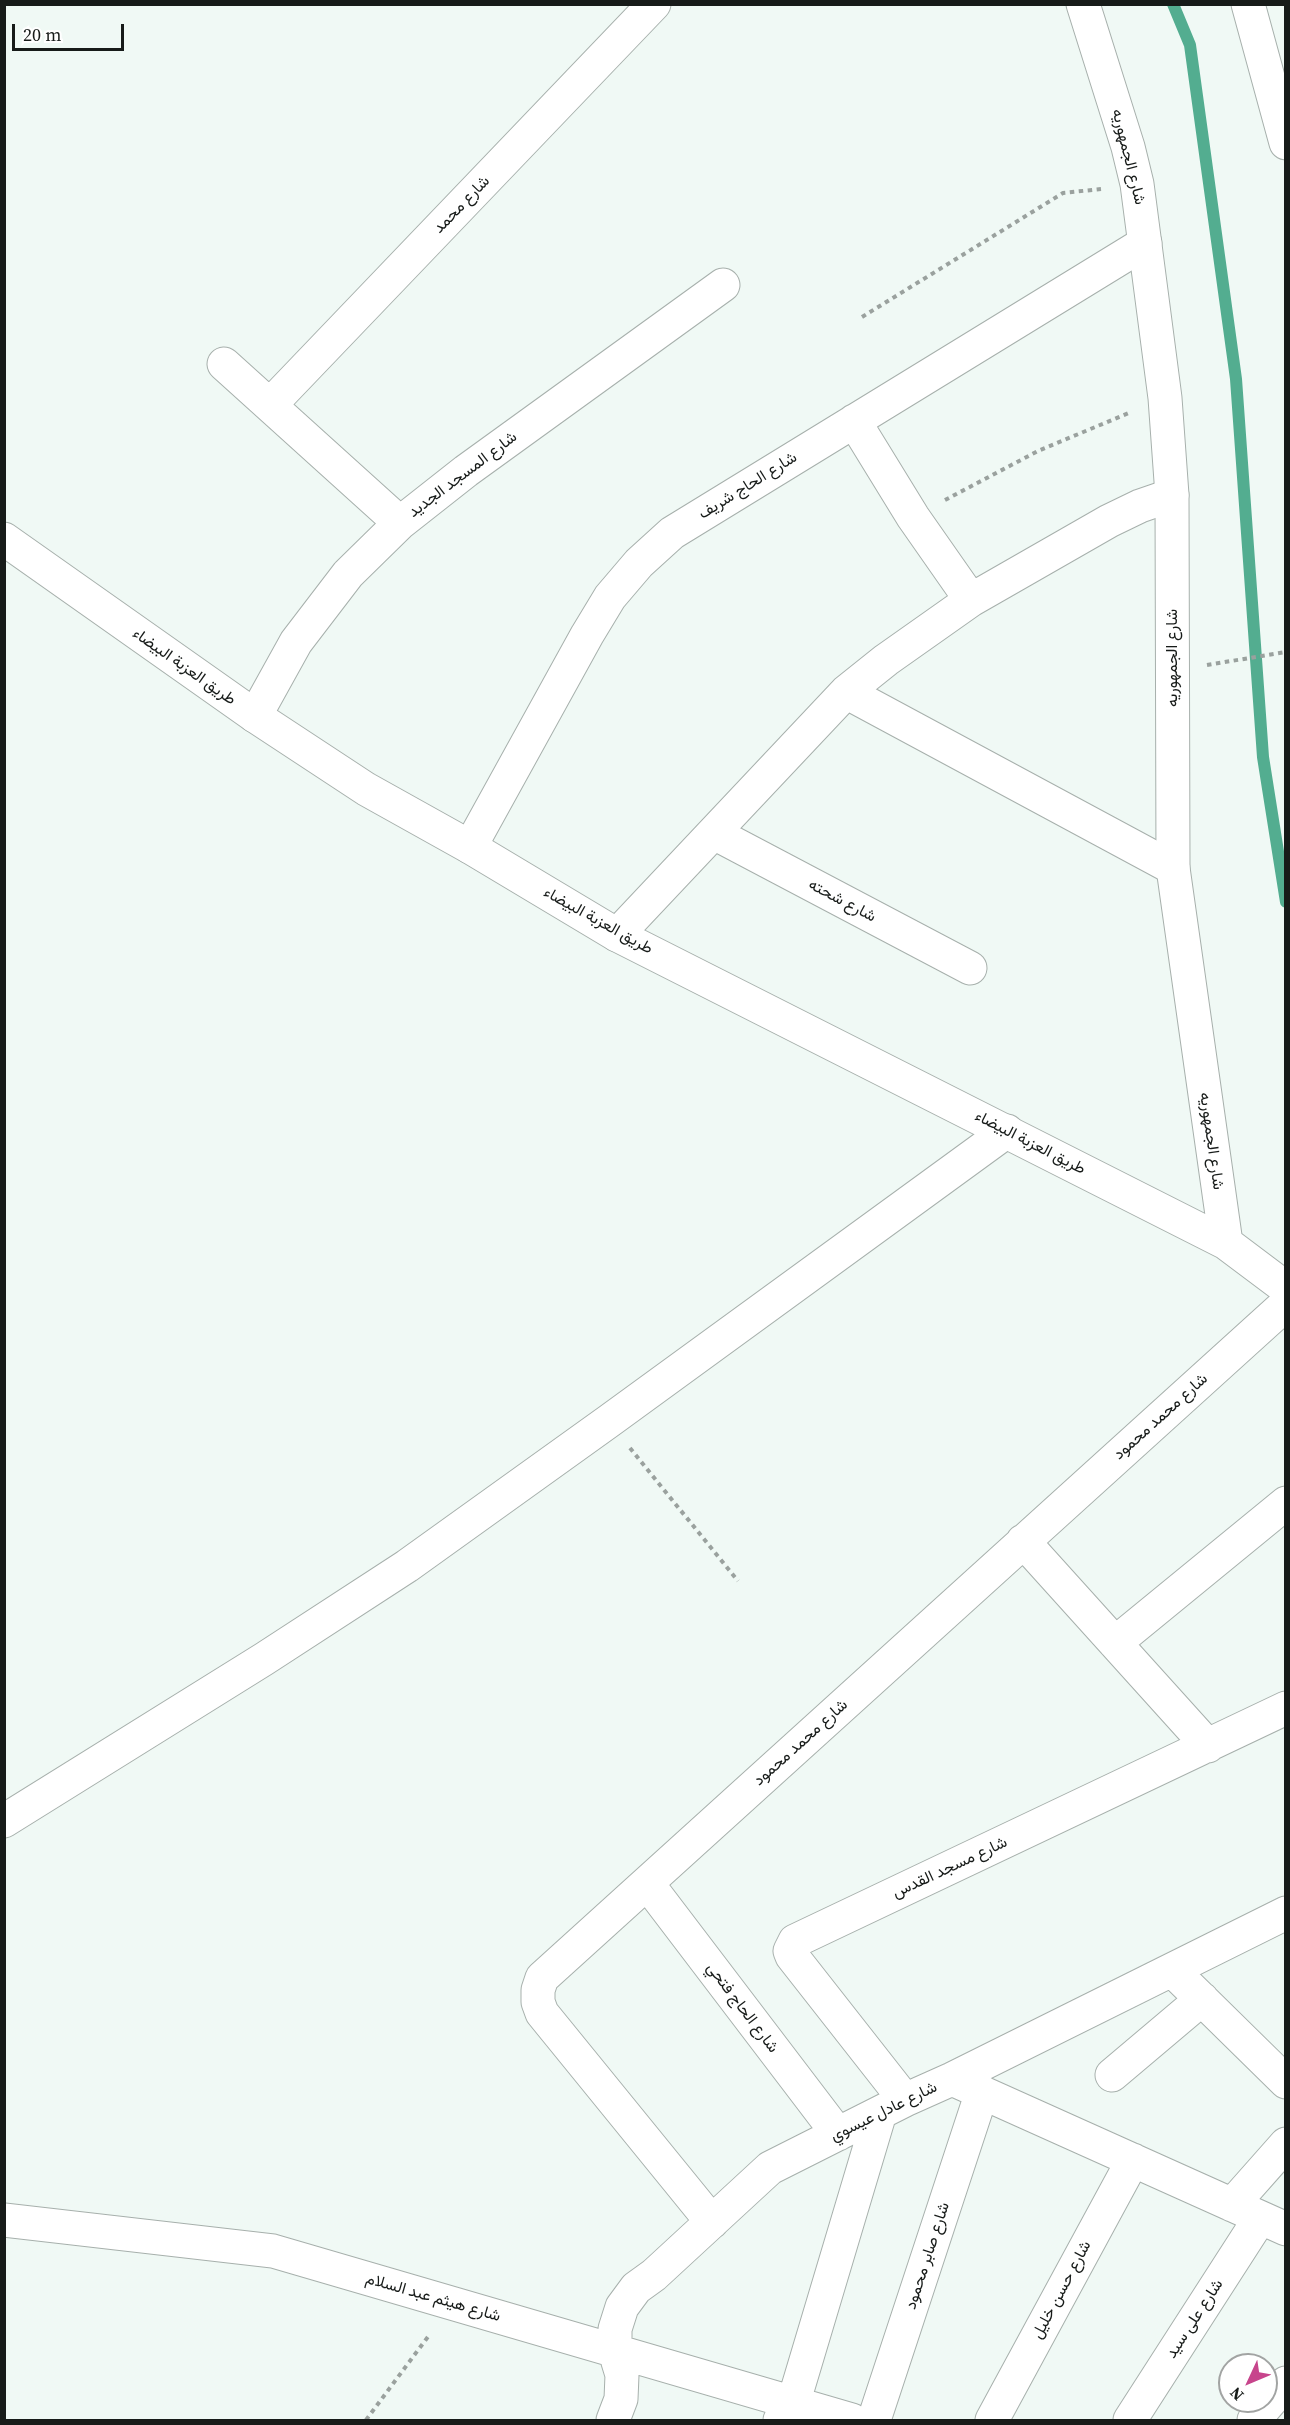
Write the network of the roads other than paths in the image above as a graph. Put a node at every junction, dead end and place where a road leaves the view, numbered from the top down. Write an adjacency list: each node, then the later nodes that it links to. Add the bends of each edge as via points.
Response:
1 (654, 4): 8 (street, شارع محمد)
2 (1083, 4): 5 (street, شارع الجمهوريه, via 1128,147)
3 (1248, 4): 4 (street)
4 (1286, 143)
5 (1145, 243): 9 (street, شارع الحاج شريف); 10 (street, شارع الجمهوريه, via 1165,398)
6 (723, 285): 11 (street, شارع المسجد الجديد)
7 (224, 364): 8 (street)
8 (270, 405): 11 (street)
9 (854, 421): 13 (street, via 913,517); 17 (street, شارع الحاج شريف, via 672,533 639,563 610,597 587,635)
10 (1172, 495): 13 (street, via 1109,521); 18 (street, شارع الجمهوريه)
11 (400, 523): 15 (street, شارع المسجد الجديد, via 348,574 296,642)
12 (4, 540): 15 (street, طريق العزبة البيضاء)
13 (971, 600): 14 (street)
14 (846, 692): 16 (street); 18 (street)
15 (255, 716): 17 (street, طريق العزبة البيضاء, via 366,789)
16 (714, 833): 19 (street); 20 (street, شارع شحته)
17 (470, 847): 19 (street, طريق العزبة البيضاء)
18 (1173, 868): 22 (street, شارع الجمهوريه)
19 (617, 935): 21 (street, طريق العزبة البيضاء)
20 (970, 968)
21 (1007, 1131): 22 (street, طريق العزبة البيضاء); 30 (street, via 388,1578)
22 (1226, 1243): 23 (street)
23 (1286, 1288)
24 (1286, 1304): 26 (street, شارع محمد محمود)
25 (1286, 1503): 27 (street)
26 (1023, 1541): 27 (street); 31 (street, شارع محمد محمود)
27 (1116, 1643): 29 (street)
28 (1286, 1708): 29 (street, شارع مسجد القدس)
29 (1208, 1746): 39 (street, شارع مسجد القدس, via 795,1941 792,1956)
30 (4, 1821)
31 (647, 1883): 40 (street, شارع الحاج فتحي); 45 (street, شارع محمد محمود, via 542,1978 538,2002 549,2023)
32 (1286, 1913): 33 (street, شارع عادل عيسوي)
33 (1172, 1970): 34 (street); 36 (street, شارع عادل عيسوي)
34 (1202, 1999): 35 (street); 37 (street)
35 (1112, 2075)
36 (952, 2079): 38 (street); 39 (street, شارع عادل عيسوي)
37 (1286, 2082)
38 (982, 2092): 42 (street); 52 (street, شارع صابر محمود)
39 (892, 2106): 40 (street, شارع عادل عيسوي); 49 (street)
40 (837, 2134): 45 (street, شارع عادل عيسوي, via 770,2168)
41 (1286, 2144): 43 (street, شارع على سيد)
42 (1133, 2160): 43 (street); 53 (street, شارع حسن خليل)
43 (1259, 2218): 54 (street, شارع على سيد)
44 (17, 2222): 46 (street); 47 (street, شارع هيثم عبد السلام, via 273,2252)
45 (712, 2222): 47 (street, شارع عادل عيسوي, via 636,2288 622,2307 615,2329)
46 (4, 2247)
47 (615, 2352): 49 (street, شارع هيثم عبد السلام); 50 (street, شارع عادل عيسوي, via 622,2375 621,2399)
48 (1286, 2383): 55 (street)
49 (787, 2412): 51 (street, شارع هيثم عبد السلام)
50 (613, 2421)
51 (852, 2421)
52 (873, 2421)
53 (992, 2421)
54 (1130, 2421)
55 (1254, 2421)

